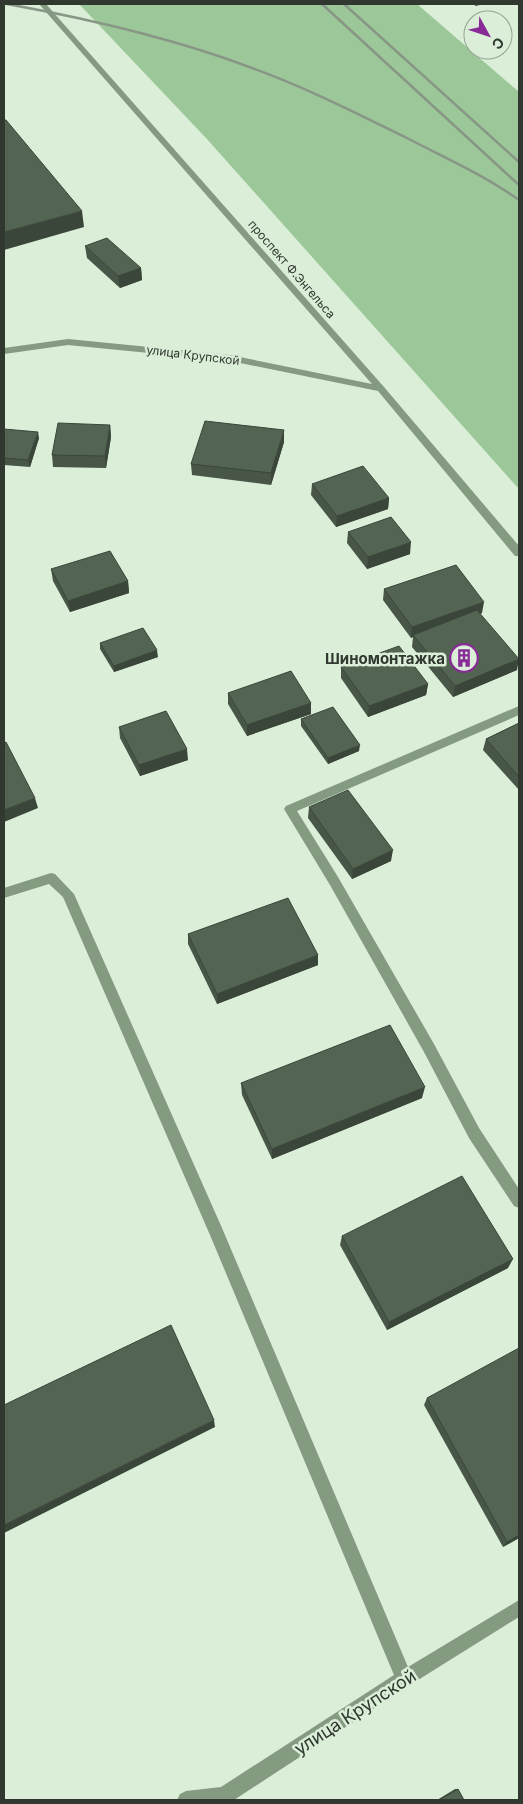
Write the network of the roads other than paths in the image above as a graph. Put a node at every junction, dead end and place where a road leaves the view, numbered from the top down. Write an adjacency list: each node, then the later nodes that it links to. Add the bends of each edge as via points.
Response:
1 (42, 4): 3 (street, проспект Ф.Энгельса)
2 (4, 351): 3 (street, улица Крупской, via 68,342 230,358)
3 (381, 389): 4 (street, проспект Ф.Энгельса)
4 (519, 553)
5 (519, 710): 7 (street, via 290,809 429,1048 474,1133)
6 (4, 893): 9 (street, via 51,878 68,894 217,1233)
7 (519, 1201)
8 (519, 1608): 9 (street, улица Крупской)
9 (404, 1679): 10 (street, улица Крупской)
10 (225, 1798): 11 (street, улица Крупской)
11 (186, 1800)

